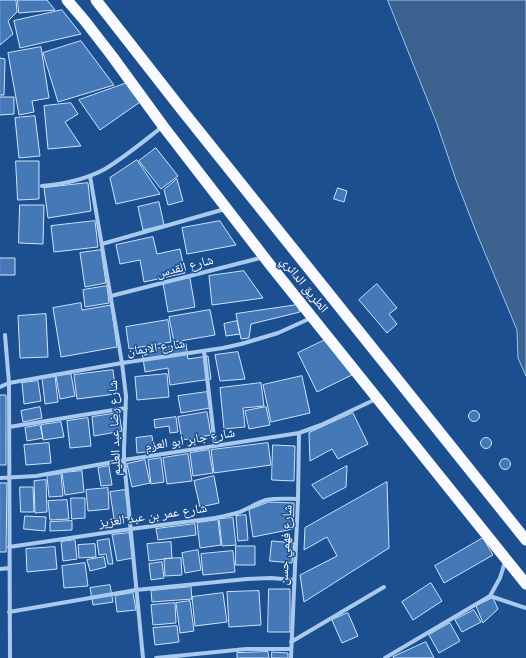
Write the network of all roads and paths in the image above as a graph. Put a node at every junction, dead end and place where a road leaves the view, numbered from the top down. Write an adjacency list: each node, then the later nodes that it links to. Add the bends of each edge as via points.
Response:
1 (66, 0): 3 (highway, الطريق الدائري, via 112,56)
2 (96, 0): 28 (highway, الطريق الدائري)
3 (163, 126): 4 (street, via 115,163); 6 (highway, الطريق الدائري)
4 (90, 176): 5 (street); 7 (street, شارع رضا عبد العليم)
5 (42, 186)
6 (226, 209): 7 (street); 8 (highway, الطريق الدائري)
7 (102, 244): 9 (street, شارع رضا عبد العليم)
8 (264, 257): 9 (street, شارع القدس); 10 (highway, الطريق الدائري)
9 (111, 296): 15 (street, شارع رضا عبد العليم)
10 (312, 318): 12 (street, شارع الايمان, via 260,339); 18 (highway, الطريق الدائري)
11 (5, 335): 14 (street)
12 (204, 351): 15 (street, شارع الايمان); 22 (street)
13 (0, 359): 14 (street)
14 (7, 359): 16 (street)
15 (122, 363): 16 (street, شارع الايمان); 19 (street, شارع رضا عبد العليم)
16 (9, 383): 17 (street, شارع الايمان); 20 (street)
17 (0, 387)
18 (377, 398): 21 (street, شارع جابر ابو العزم); 30 (highway, الطريق الدائري)
19 (126, 408): 20 (street); 23 (street, شارع رضا عبد العليم)
20 (9, 427): 25 (street)
21 (299, 433): 22 (street, شارع جابر ابو العزم); 26 (street, شارع فهمي حسن)
22 (215, 446): 23 (street, شارع جابر ابو العزم)
23 (124, 460): 25 (street, شارع جابر ابو العزم, via 36,476); 27 (street, شارع رضا عبد العليم)
24 (0, 478): 25 (street, شارع جابر ابو العزم)
25 (9, 478): 29 (street)
26 (298, 499): 27 (street, شارع عمر بن عبد العزيز, via 267,500 228,515); 33 (street, شارع فهمي حسن)
27 (131, 529): 29 (street, شارع عمر بن عبد العزيز); 36 (street, شارع رضا عبد العليم)
28 (526, 540)
29 (10, 547): 31 (street)
30 (506, 558): 34 (highway, الطريق الدائري); 37 (street, via 500,578)
31 (10, 568): 32 (street); 39 (street)
32 (0, 569)
33 (294, 580): 36 (street, via 247,579); 40 (street, شارع فهمي حسن)
34 (526, 584)
35 (384, 587): 40 (street)
36 (136, 590): 39 (street); 44 (street, شارع رضا عبد العليم)
37 (490, 596): 38 (street); 48 (street)
38 (526, 608)
39 (10, 612): 43 (street)
40 (292, 642): 41 (street, شارع فهمي حسن)
41 (291, 649): 42 (street); 47 (street, شارع فهمي حسن)
42 (222, 651): 45 (street); 46 (street)
43 (10, 658)
44 (143, 658)
45 (156, 658)
46 (223, 658)
47 (291, 658)
48 (385, 658)

